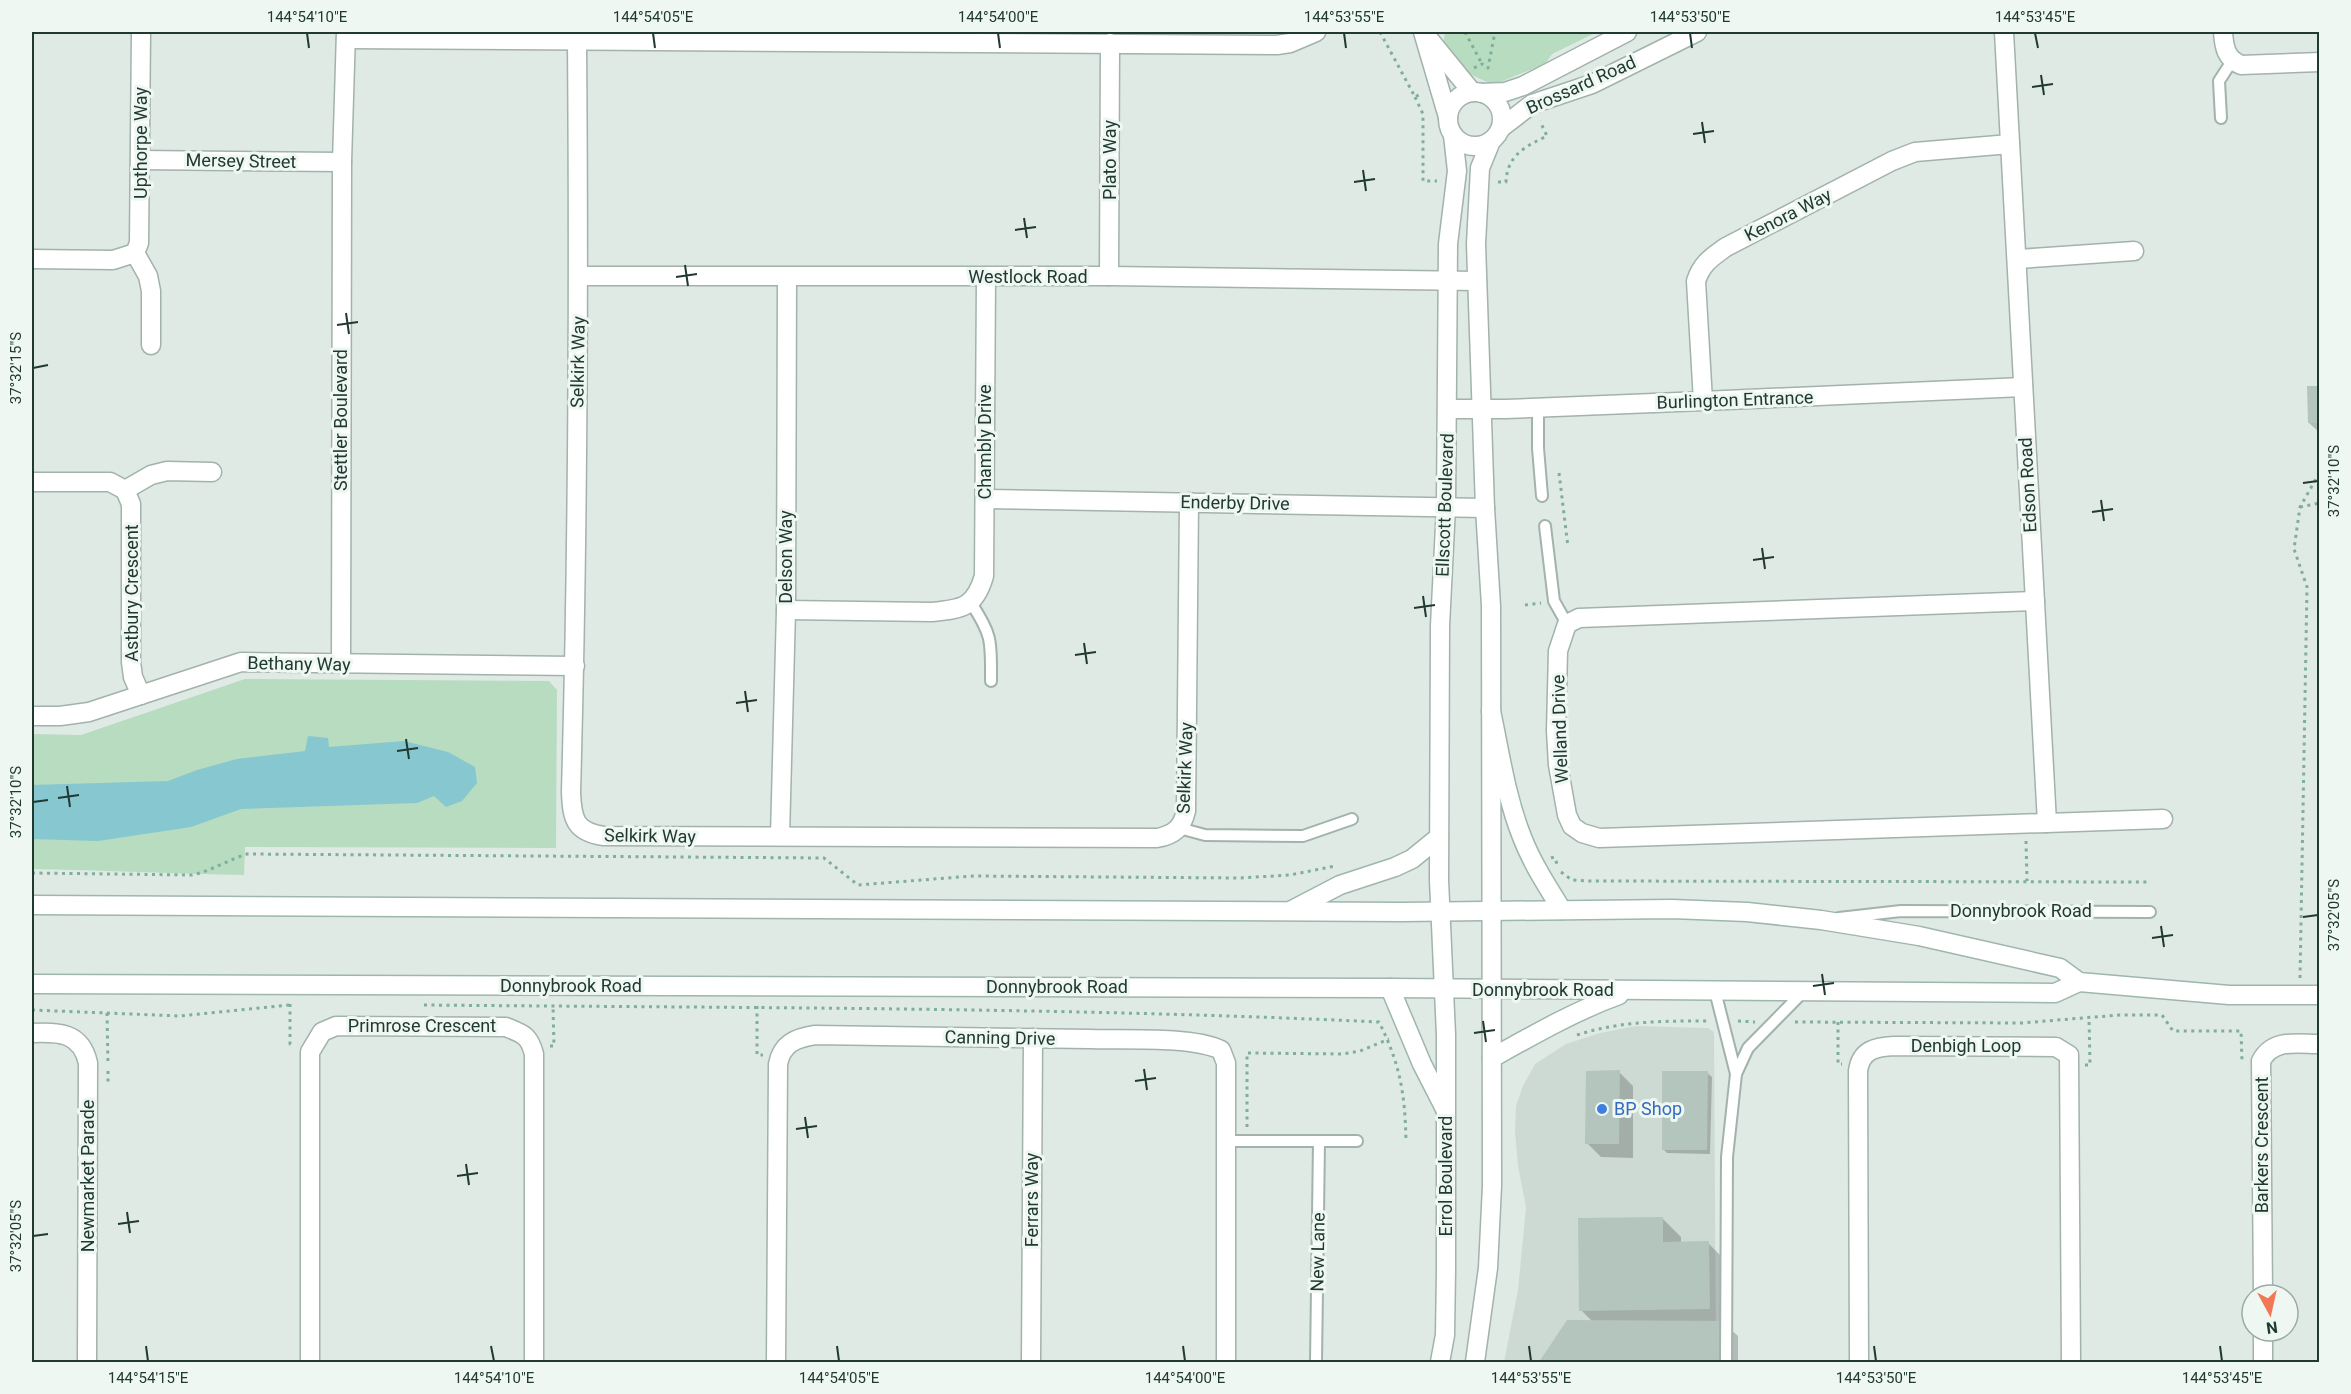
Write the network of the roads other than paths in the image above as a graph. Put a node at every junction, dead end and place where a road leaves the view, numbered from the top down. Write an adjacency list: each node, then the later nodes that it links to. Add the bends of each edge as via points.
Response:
1 (141, 32): 19 (street, Upthorpe Way)
2 (1316, 32): 11 (street, via 1290,44 1277,45)
3 (1423, 32): 14 (street, Ellscott Boulevard); 16 (street, Ellscott Boulevard)
4 (1627, 32): 14 (street, Brossard Road, via 1523,86 1505,92)
5 (1697, 32): 17 (street, Brossard Road, via 1592,84 1532,104)
6 (2004, 32): 18 (street, Edson Road)
7 (2223, 32): 12 (street)
8 (346, 35): 10 (street); 20 (street, Stettler Boulevard)
9 (704, 36): 10 (street); 11 (street)
10 (578, 41): 25 (street, Selkirk Way)
11 (1110, 43): 26 (street, Plato Way)
12 (2232, 61): 13 (street, via 2252,66); 15 (lane, via 2219,81)
13 (2319, 62)
14 (1477, 92): 16 (street, via 1456,100 1450,108); 17 (street, via 1496,102 1502,118)
15 (2221, 118)
16 (1450, 126): 17 (street, via 1466,145 1483,145); 29 (street, Ellscott Boulevard, via 1456,171)
17 (1496, 134): 30 (street, Ellscott Boulevard, via 1479,175)
18 (2010, 144): 24 (street, Edson Road); 33 (street, Kenora Way, via 1915,152 1892,161 1726,247 1700,267 1696,281)
19 (140, 160): 20 (street, Mersey Street); 22 (street, Upthorpe Way, via 141,235)
20 (342, 162): 50 (street, Stettler Boulevard)
21 (2134, 251): 24 (street)
22 (135, 253): 23 (street, via 113,260); 31 (street, via 148,276 151,291)
23 (32, 259)
24 (2018, 259): 32 (street, Edson Road)
25 (579, 276): 27 (street, Westlock Road); 51 (street, Selkirk Way)
26 (1109, 276): 28 (street, Westlock Road); 29 (street, Westlock Road)
27 (787, 277): 28 (street, Westlock Road); 48 (street, Delson Way)
28 (986, 277): 41 (street, Chambly Drive)
29 (1448, 280): 30 (street, Westlock Road); 35 (street, Ellscott Boulevard)
30 (1476, 281): 36 (street, Ellscott Boulevard)
31 (151, 345)
32 (2023, 387): 33 (street, Burlington Entrance); 46 (street, Edson Road)
33 (1702, 401): 34 (street, Burlington Entrance)
34 (1538, 407): 36 (street, Burlington Entrance); 40 (lane)
35 (1448, 408): 36 (street, Burlington Entrance); 43 (street, Ellscott Boulevard)
36 (1482, 409): 44 (street, Ellscott Boulevard)
37 (212, 472): 39 (street, via 167,471)
38 (32, 482): 39 (street, via 110,482)
39 (125, 490): 53 (street, Astbury Crescent, via 131,504 131,662)
40 (1542, 496)
41 (985, 499): 42 (street, Enderby Drive); 47 (street, Chambly Drive, via 984,576)
42 (1189, 502): 43 (street, Enderby Drive); 59 (street, Selkirk Way, via 1186,811)
43 (1446, 506): 44 (street, Enderby Drive); 61 (street, Ellscott Boulevard, via 1440,626)
44 (1485, 508): 54 (street, Ellscott Boulevard, via 1491,606)
45 (1545, 526): 49 (lane, via 1554,601)
46 (2035, 601): 49 (street, via 1597,616); 58 (street, Edson Road)
47 (971, 603): 48 (street, via 957,610 932,612); 52 (lane, via 991,639)
48 (786, 610): 60 (street, Delson Way)
49 (1567, 624): 58 (street, Welland Drive, via 1558,651 1558,765 1568,815 1572,826 1582,833 1599,838)
50 (340, 664): 51 (street, Bethany Way); 53 (street, Bethany Way, via 241,662)
51 (575, 666): 60 (street, Selkirk Way, via 571,808 580,828 604,837)
52 (991, 681)
53 (141, 695): 55 (street, Bethany Way, via 89,712)
54 (1491, 711): 64 (street, Ellscott Boulevard); 65 (street, via 1511,806 1534,866)
55 (32, 716)
56 (1352, 819): 59 (lane, via 1303,836 1205,835)
57 (2163, 819): 58 (street)
58 (2047, 823)
59 (1179, 828): 60 (street, Selkirk Way, via 1170,836 1157,838)
60 (780, 836)
61 (1439, 837): 63 (street, via 1412,859 1340,885); 66 (street, Ellscott Boulevard)
62 (32, 905): 63 (street, Donnybrook Road)
63 (1291, 910): 66 (street, Donnybrook Road)
64 (1491, 910): 65 (street, Donnybrook Road); 66 (street, Donnybrook Road); 73 (street, Ellscott Boulevard)
65 (1562, 910): 68 (street, Donnybrook Road, via 1672,909)
66 (1440, 912): 72 (street, Errol Boulevard)
67 (2150, 912): 68 (lane, Donnybrook Road, via 1901,910)
68 (1821, 920): 69 (street, Donnybrook Road, via 1919,936 2060,968)
69 (2079, 981): 76 (street, Donnybrook Road, via 2055,993); 77 (street, Donnybrook Road, via 2229,995)
70 (32, 984): 71 (street, Donnybrook Road)
71 (1390, 988): 72 (street, Donnybrook Road); 83 (street)
72 (1444, 990): 73 (street, Donnybrook Road); 83 (street, Errol Boulevard)
73 (1492, 990): 74 (street, Donnybrook Road); 81 (street)
74 (1632, 991): 75 (street, Donnybrook Road); 81 (street, via 1600,1002)
75 (1716, 991): 76 (street, Donnybrook Road); 82 (lane)
76 (1804, 991): 82 (lane, via 1748,1048)
77 (2319, 995)
78 (32, 1033): 89 (street, Newmarket Parade, via 64,1034 76,1040 85,1050 88,1063)
79 (1032, 1038): 84 (street, Canning Drive, via 1194,1042 1221,1050 1226,1063); 92 (street, Canning Drive, via 814,1035 788,1044 778,1064); 93 (street, Ferrars Way)
80 (2319, 1044): 87 (street, Barkers Crescent, via 2275,1046 2261,1061)
81 (1492, 1058): 97 (street, via 1488,1268)
82 (1736, 1074): 98 (lane, via 1727,1157)
83 (1445, 1109): 96 (street, Errol Boulevard, via 1445,1335)
84 (1226, 1141): 85 (lane); 94 (street, Canning Drive)
85 (1319, 1141): 86 (lane); 95 (lane, New Lane)
86 (1357, 1141)
87 (2263, 1283)
88 (2263, 1343): 101 (street)
89 (87, 1362)
90 (310, 1362): 91 (street, Primrose Crescent, via 310,1052 322,1032 336,1026 507,1027 526,1035 534,1054)
91 (534, 1362)
92 (776, 1362)
93 (1031, 1362)
94 (1226, 1362)
95 (1316, 1362)
96 (1440, 1362)
97 (1475, 1362)
98 (1726, 1362)
99 (1859, 1362): 100 (street, Denbigh Loop, via 1859,1064 1866,1052 1894,1046 2056,1047 2069,1056)
100 (2071, 1362)
101 (2263, 1362)

